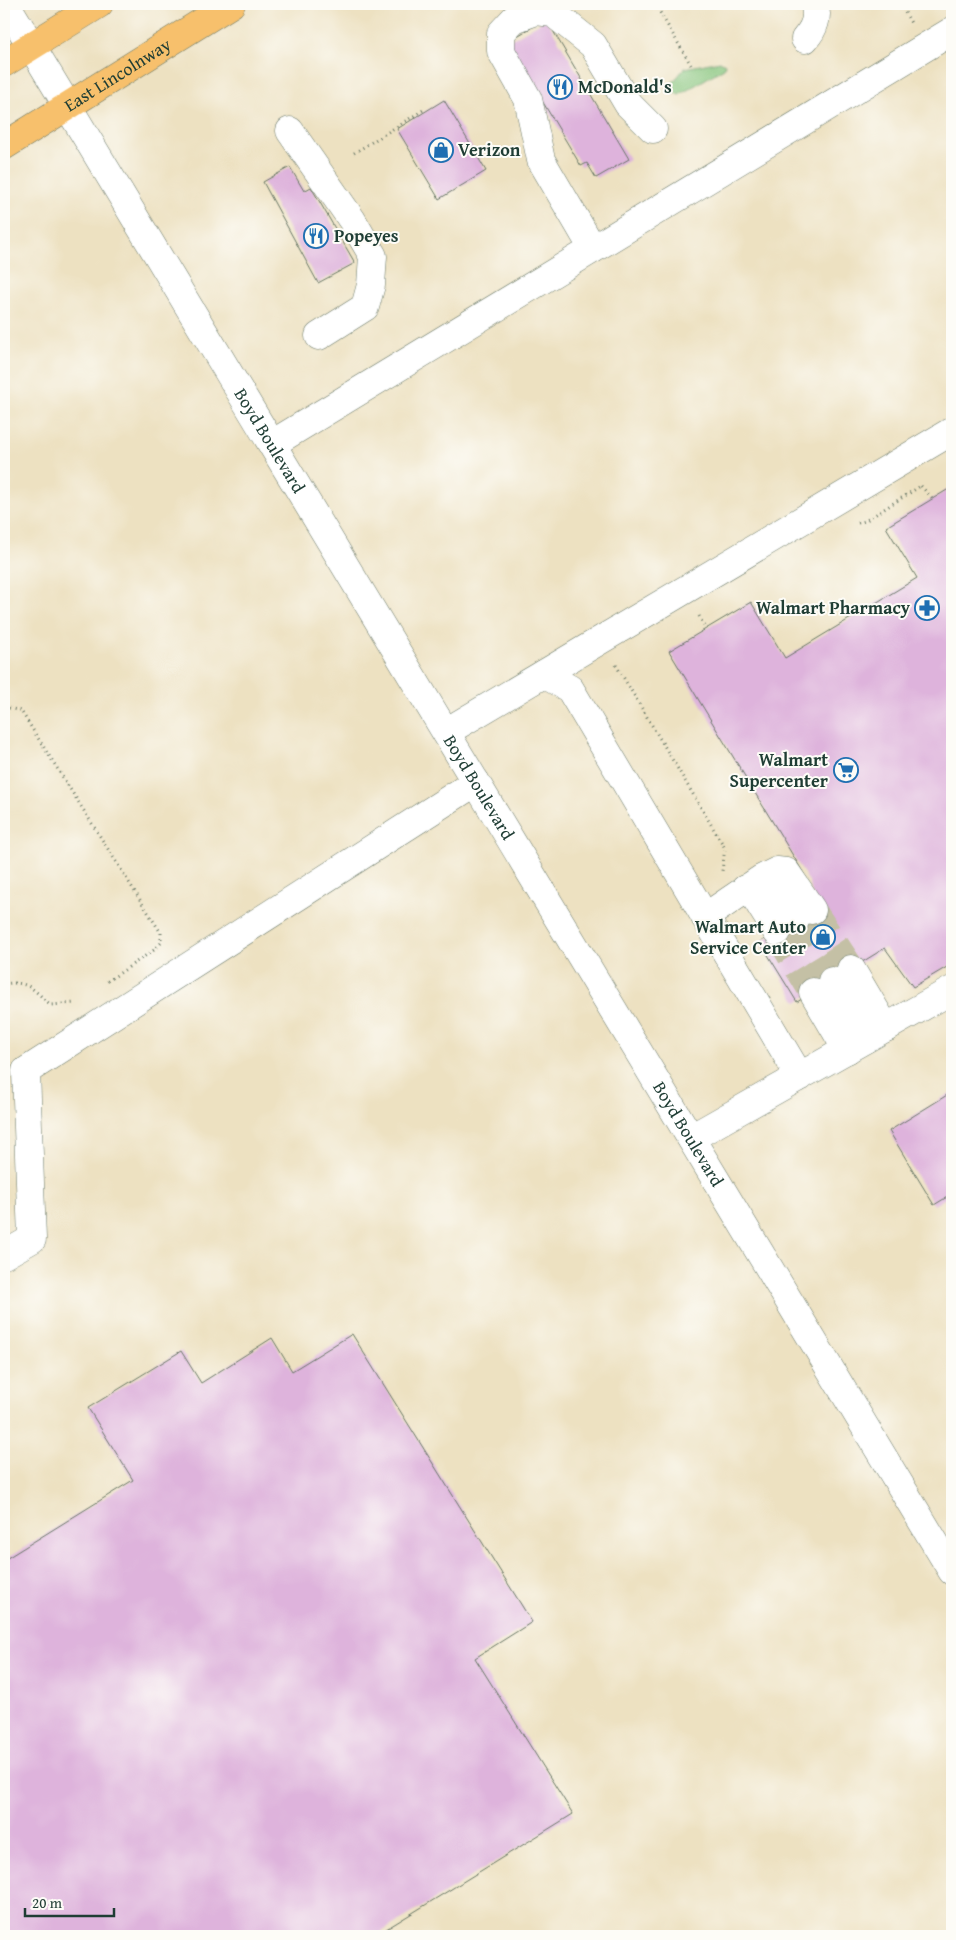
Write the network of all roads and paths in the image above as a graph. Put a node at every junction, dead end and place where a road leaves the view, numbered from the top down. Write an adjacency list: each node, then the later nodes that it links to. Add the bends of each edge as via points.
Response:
1 (6, 4): 8 (street, Boyd Boulevard)
2 (99, 4): 8 (main road)
3 (231, 4): 11 (main road, East Lincolnway)
4 (655, 4): 10 (path)
5 (814, 4): 7 (street, via 816,21)
6 (952, 31): 17 (street)
7 (805, 39)
8 (32, 45): 9 (main road); 11 (street, Boyd Boulevard)
9 (4, 63)
10 (691, 65)
11 (68, 106): 15 (main road, East Lincolnway); 20 (street, Boyd Boulevard)
12 (425, 109): 16 (path)
13 (653, 129): 17 (street, via 628,104 593,45 553,13 536,11 514,19 501,33 501,51 528,99 541,160)
14 (290, 131): 18 (street, via 373,256 365,308)
15 (4, 146)
16 (354, 153)
17 (593, 249): 20 (street)
18 (320, 336)
19 (952, 431): 26 (street)
20 (272, 444): 28 (street, Boyd Boulevard)
21 (921, 486): 22 (path)
22 (933, 499)
23 (697, 613): 24 (path)
24 (706, 629)
25 (614, 662): 30 (path, via 725,848)
26 (544, 674): 28 (street); 32 (street, via 570,689)
27 (4, 708): 34 (path, via 21,711 161,932 160,943 154,950)
28 (446, 732): 29 (street, Boyd Boulevard)
29 (476, 782): 39 (street, Boyd Boulevard); 40 (street, via 26,1071 32,1239)
30 (722, 872)
31 (753, 884): 31 (street, via 752,892 795,921 786,872 777,871); 32 (street)
32 (705, 917): 38 (street)
33 (4, 984): 36 (path, via 17,982 30,986 50,1005 73,1005)
34 (97, 988)
35 (952, 990): 37 (street)
36 (81, 999)
37 (866, 1039): 37 (street, via 832,981); 38 (street)
38 (800, 1077): 39 (street)
39 (691, 1138): 41 (street, Boyd Boulevard)
40 (4, 1255)
41 (952, 1571)

